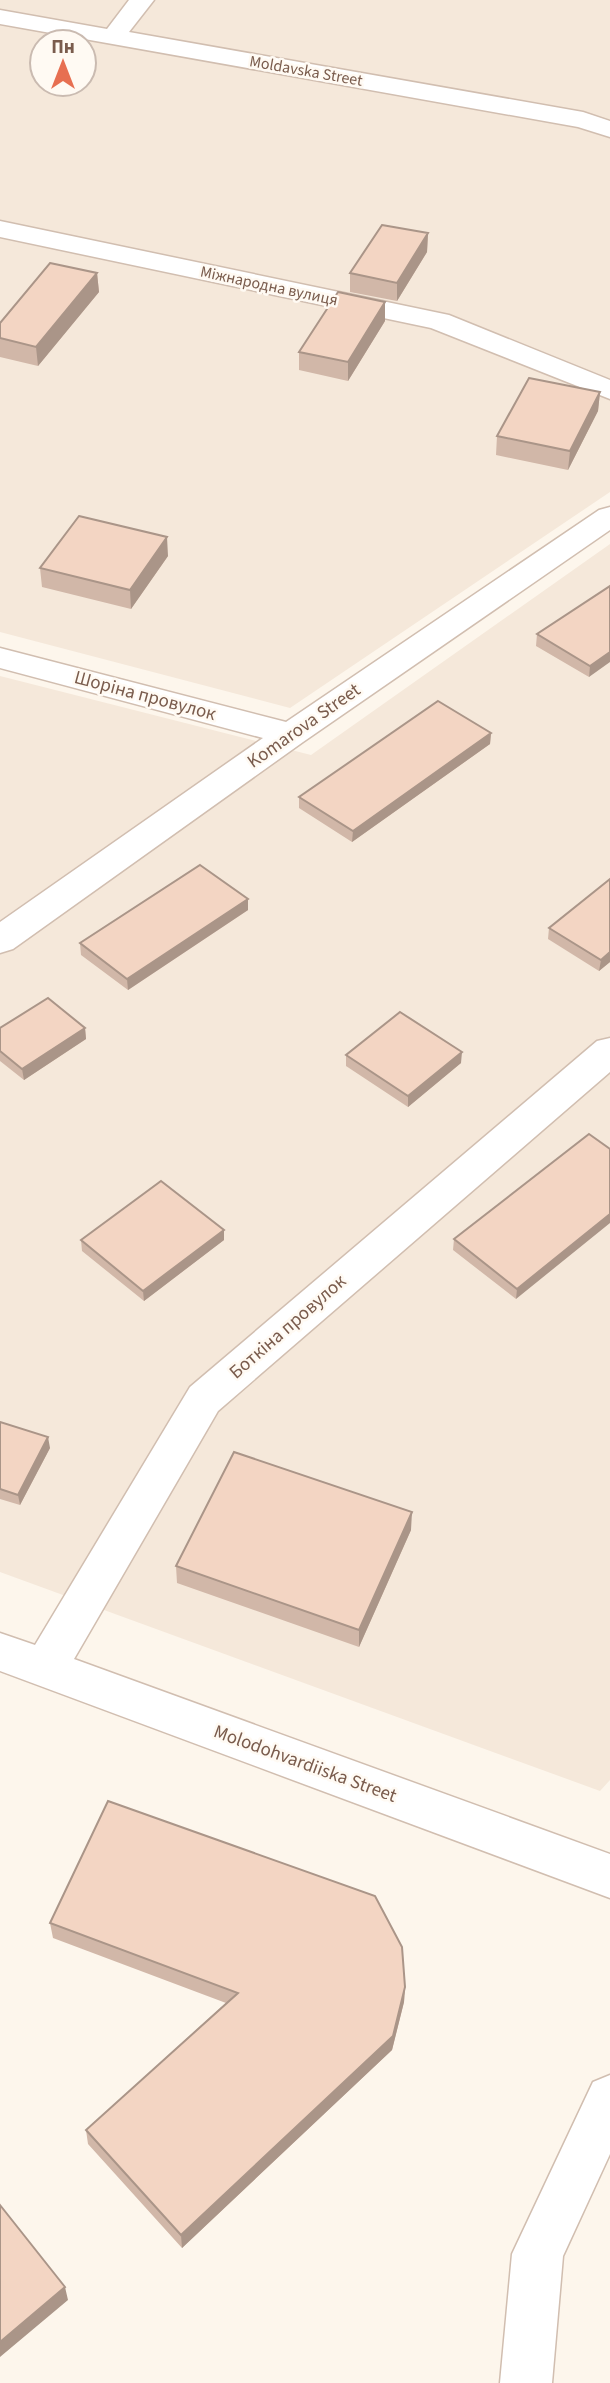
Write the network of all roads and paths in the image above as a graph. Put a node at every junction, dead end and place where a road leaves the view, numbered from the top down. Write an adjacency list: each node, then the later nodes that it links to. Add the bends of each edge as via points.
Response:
1 (142, 0): 3 (street)
2 (0, 17): 3 (street, Moldavska Street)
3 (113, 37): 4 (street, Moldavska Street, via 583,120)
4 (610, 129)
5 (0, 229): 6 (street, Міжнародна вулиця, via 439,321)
6 (610, 390)
7 (610, 516): 9 (street, Komarova Street)
8 (0, 658): 9 (street, Шоріна провулок)
9 (291, 734): 10 (street, Komarova Street)
10 (0, 940)
11 (610, 1051): 13 (street, Боткіна провулок, via 204,1399)
12 (0, 1652): 13 (street, Molodohvardiiska Street)
13 (45, 1668): 14 (street, Molodohvardiiska Street)
14 (610, 1876)
15 (610, 2099): 16 (street, via 538,2255)
16 (526, 2383)

